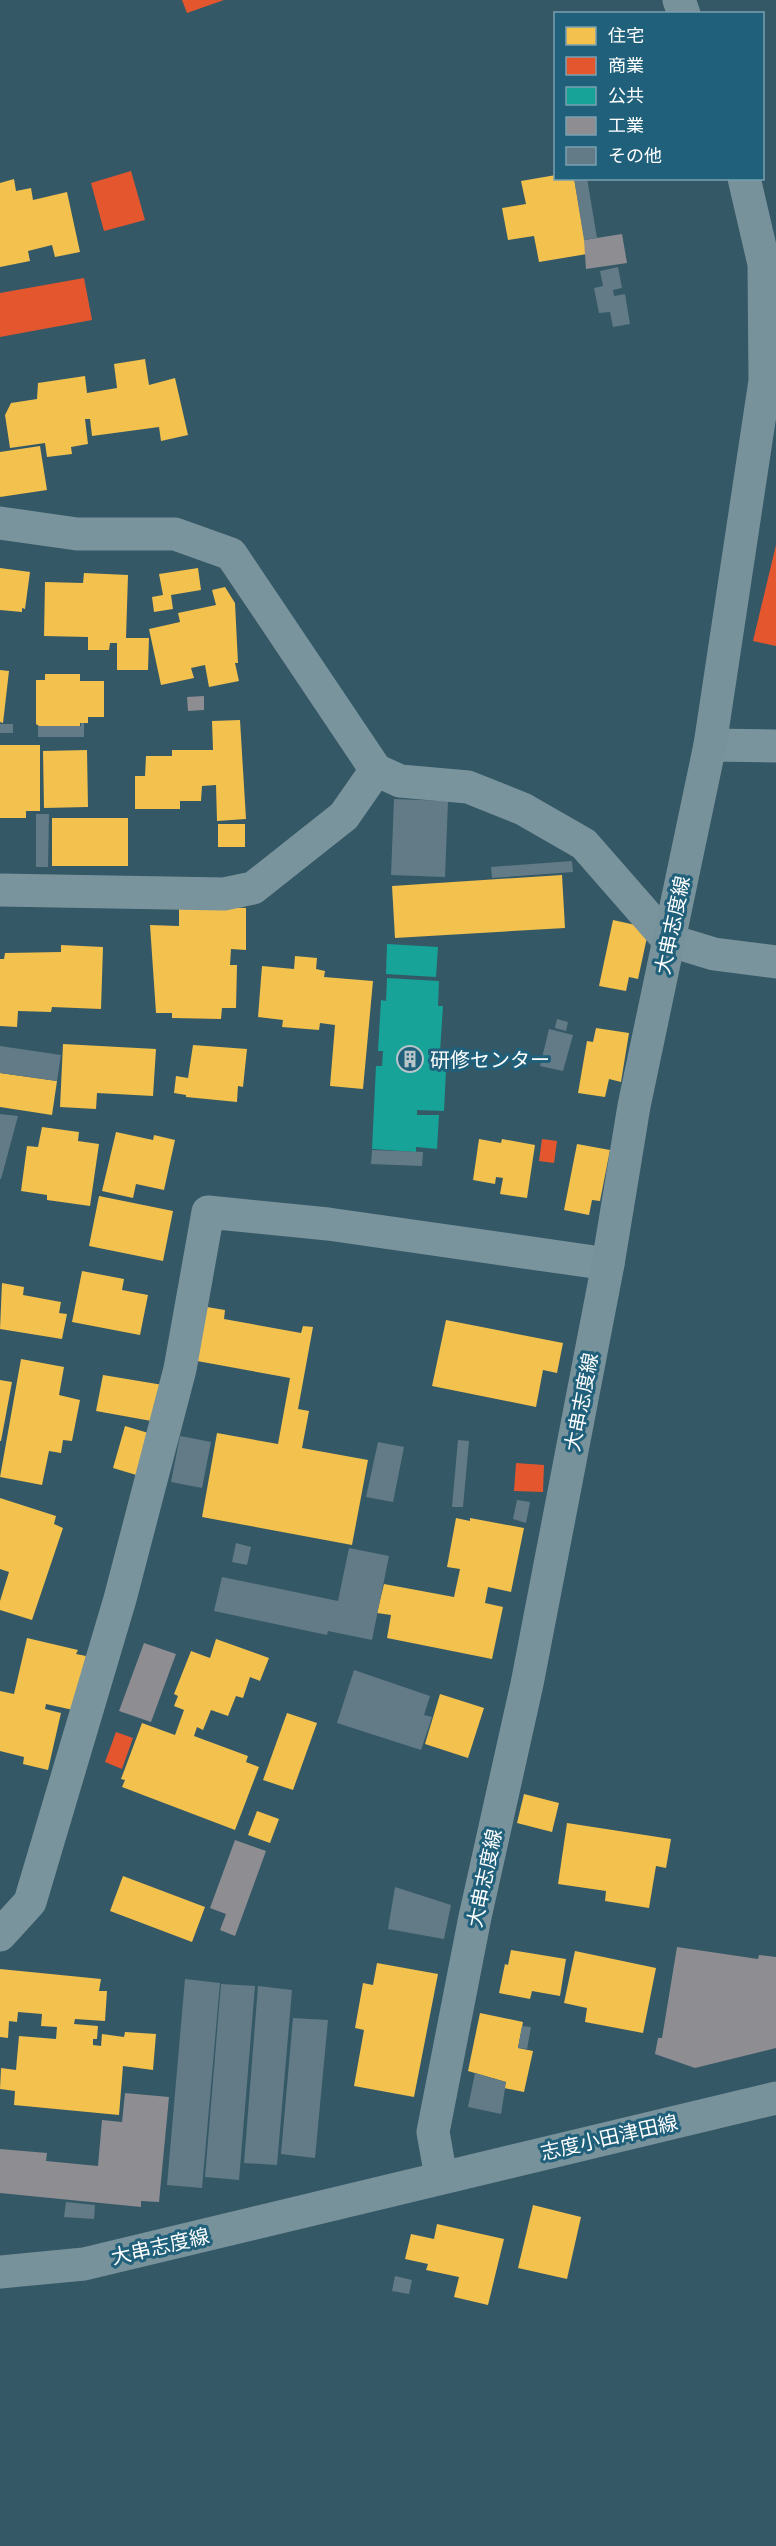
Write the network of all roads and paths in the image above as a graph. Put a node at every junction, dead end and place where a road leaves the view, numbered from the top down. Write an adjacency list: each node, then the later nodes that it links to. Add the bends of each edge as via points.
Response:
1 (744, 180): 3 (main road, 大串志度線, via 764,264 765,381)
2 (0, 523): 5 (street, via 77,534 175,534 231,554)
3 (710, 745): 4 (street); 7 (main road, 大串志度線)
4 (776, 746)
5 (376, 770): 6 (street, via 344,816 254,888 224,894); 7 (street, via 400,781 468,787 524,809 554,826 584,844)
6 (0, 890)
7 (668, 940): 8 (street, via 714,954); 9 (main road, 大串志度線, via 634,1106)
8 (776, 962)
9 (608, 1264): 10 (street, via 351,1227 208,1212 180,1369 120,1599 30,1902); 12 (main road, 大串志度線, via 527,1684 475,1917 433,2132)
10 (0, 1935)
11 (776, 2098): 12 (main road, 志度小田津田線)
12 (441, 2176): 13 (main road, 大串志度線, via 406,2188 84,2264)
13 (0, 2272)

